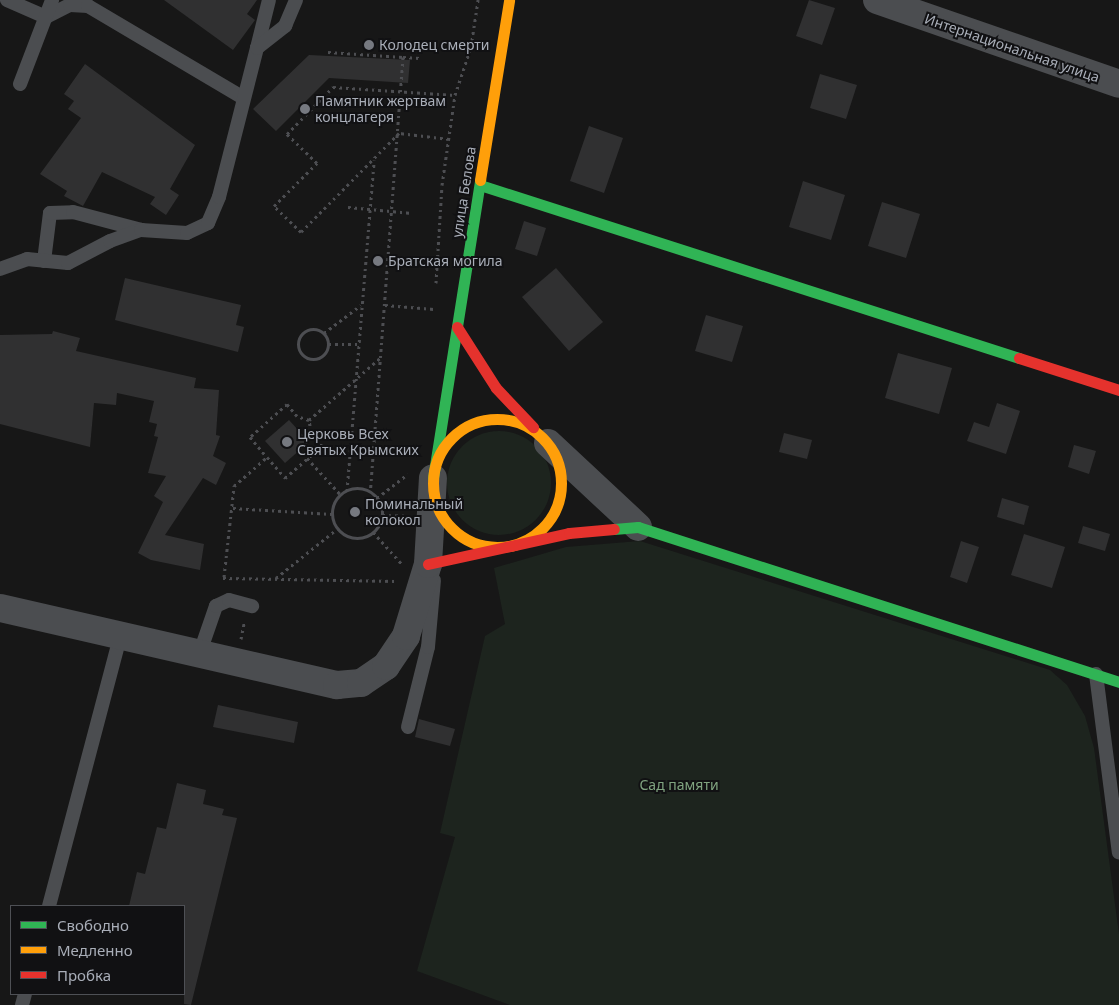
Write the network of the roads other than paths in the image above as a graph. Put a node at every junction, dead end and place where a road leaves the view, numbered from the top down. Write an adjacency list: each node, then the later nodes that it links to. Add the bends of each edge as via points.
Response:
1 (7, 0): 7 (lane)
2 (52, 0): 7 (lane)
3 (269, 0): 8 (lane)
4 (296, 0): 8 (lane, via 285,26)
5 (510, 0): 12 (street, улица Белова)
6 (877, 0): 10 (street, Интернациональная улица)
7 (46, 17): 9 (lane); 11 (lane, via 70,5 88,6)
8 (257, 48): 11 (lane)
9 (20, 84)
10 (1119, 84)
11 (242, 97): 13 (lane, via 219,197 208,223 187,233)
12 (480, 185): 16 (street, улица Белова); 17 (street)
13 (142, 230): 14 (lane, via 110,241 68,263); 14 (lane, via 73,212 50,213)
14 (44, 261): 15 (lane, via 27,259)
15 (0, 269)
16 (457, 327): 18 (street, via 496,388); 19 (street, улица Белова)
17 (1119, 390)
18 (548, 442): 19 (street, via 516,421 478,421 464,427); 20 (street); 21 (street, via 561,470 559,501 544,527)
19 (424, 474): 21 (street, via 438,509 458,534 486,546); 22 (street)
20 (638, 527): 21 (street, via 569,533); 27 (street)
21 (518, 544): 22 (street)
22 (423, 565): 26 (street, via 406,636 386,666 360,683 337,685); 29 (lane, via 428,647)
23 (250, 605): 26 (lane, via 229,600 216,606)
24 (0, 608): 25 (street)
25 (120, 638): 26 (street); 31 (lane)
26 (199, 655)
27 (1096, 674): 28 (street); 30 (lane)
28 (1119, 682)
29 (408, 727)
30 (1119, 853)
31 (48, 905)

